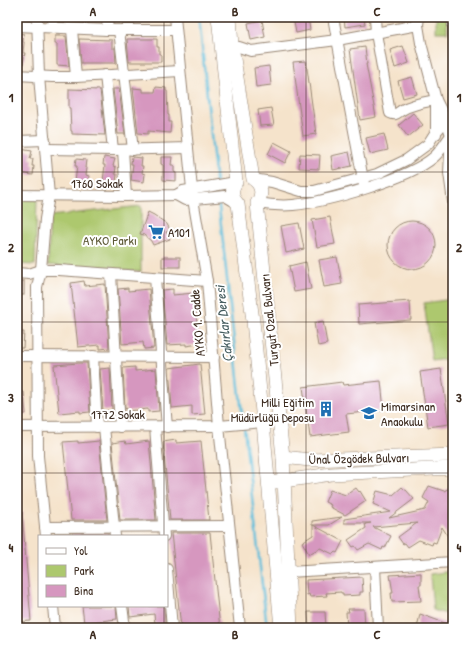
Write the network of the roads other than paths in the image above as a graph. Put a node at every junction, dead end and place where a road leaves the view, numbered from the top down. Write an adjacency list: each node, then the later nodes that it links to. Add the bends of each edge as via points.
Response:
1 (53, 17): 12 (street)
2 (108, 17): 14 (street)
3 (175, 17): 16 (street, AYKO 1. Cadde)
4 (218, 17): 20 (main road, Turgut Ozal Bulvarı)
5 (230, 17): 20 (main road, Turgut Ozal Bulvarı)
6 (333, 17): 19 (street)
7 (375, 17): 17 (street)
8 (453, 17): 18 (street)
9 (418, 21): 17 (street); 29 (street)
10 (37, 22): 11 (street); 12 (street); 27 (street)
11 (17, 26)
12 (53, 28): 13 (street)
13 (72, 29): 14 (street); 28 (street)
14 (108, 30): 15 (street)
15 (119, 30): 16 (street); 24 (street)
16 (176, 30): 23 (street, AYKO 1. Cadde)
17 (376, 33): 19 (street); 29 (street, via 390,113 397,114 411,106)
18 (453, 35)
19 (337, 40): 21 (street); 41 (street)
20 (226, 46): 21 (street); 22 (main road, Turgut Ozal Bulvarı)
21 (251, 51): 22 (street, via 240,59)
22 (229, 61): 39 (main road, Turgut Ozal Bulvarı); 40 (main road, Turgut Ozal Bulvarı)
23 (180, 71): 24 (street); 35 (street, AYKO 1. Cadde)
24 (123, 74): 26 (street); 36 (street)
25 (17, 75): 27 (street)
26 (104, 75): 28 (street); 36 (street)
27 (39, 76): 28 (street); 34 (street)
28 (76, 77)
29 (436, 100): 30 (street); 31 (street)
30 (450, 117): 31 (street); 32 (street)
31 (435, 133): 37 (street); 41 (street, via 428,144 406,160 377,174)
32 (452, 134): 37 (street); 38 (street)
33 (17, 141): 34 (street)
34 (45, 145): 36 (street); 44 (street)
35 (188, 148): 36 (street); 42 (street, AYKO 1. Cadde)
36 (123, 150): 45 (street)
37 (440, 150): 38 (street); 41 (street, via 416,169)
38 (449, 173): 46 (street)
39 (253, 179): 40 (main road, via 245,178); 41 (street, via 301,191); 47 (main road, Turgut Ozal Bulvarı, via 261,191)
40 (230, 184): 42 (street, via 210,187); 48 (main road, Turgut Ozal Bulvarı)
41 (364, 184): 47 (street, via 322,200 294,205)
42 (193, 194): 45 (street, 1760 Sokak, via 185,200 176,195); 48 (street, via 225,196); 53 (street, AYKO 1. Cadde)
43 (17, 195): 44 (street, 1760 Sokak)
44 (49, 196): 45 (street, 1760 Sokak); 49 (street)
45 (126, 196)
46 (453, 202)
47 (257, 203): 48 (main road, via 248,207); 70 (main road, Turgut Ozal Bulvarı)
48 (238, 204): 60 (main road, Turgut Ozal Bulvarı)
49 (41, 270): 50 (street, via 29,274); 51 (street); 55 (street, via 37,286)
50 (17, 273)
51 (111, 274): 52 (street); 57 (street)
52 (155, 278): 53 (street); 58 (street)
53 (207, 281): 59 (street, AYKO 1. Cadde)
54 (17, 356): 55 (street)
55 (37, 356): 56 (street); 63 (street)
56 (93, 356): 57 (street); 64 (street)
57 (116, 356): 58 (street); 65 (street)
58 (162, 357): 59 (street); 67 (street)
59 (214, 357): 61 (street, AYKO 1. Cadde)
60 (263, 422): 61 (street, 1772 Sokak); 68 (main road, Turgut Ozal Bulvarı)
61 (219, 426): 67 (street, 1772 Sokak); 74 (street, AYKO 1. Cadde)
62 (17, 427): 63 (street, 1772 Sokak)
63 (38, 427): 64 (street, 1772 Sokak); 77 (street)
64 (100, 427): 65 (street, 1772 Sokak); 75 (street)
65 (120, 427): 66 (street, 1772 Sokak)
66 (155, 427): 67 (street, 1772 Sokak); 76 (street)
67 (167, 427)
68 (266, 455): 70 (street, Ünal Özgödek Bulvarı); 73 (main road, Turgut Ozal Bulvarı)
69 (453, 455): 70 (main road, Ünal Özgödek Bulvarı, via 310,460)
70 (283, 457): 72 (main road, Turgut Ozal Bulvarı)
71 (453, 468): 72 (main road, Ünal Özgödek Bulvarı, via 331,474)
72 (284, 481): 73 (main road, Ünal Özgödek Bulvarı); 80 (main road, Turgut Ozal Bulvarı)
73 (268, 484): 88 (main road, Turgut Ozal Bulvarı)
74 (229, 526): 76 (street); 87 (street, AYKO 1. Cadde)
75 (114, 531): 76 (street); 77 (street)
76 (164, 531)
77 (45, 532)
78 (453, 562): 79 (street)
79 (375, 567): 80 (street); 90 (street)
80 (289, 572): 89 (main road, Turgut Ozal Bulvarı)
81 (168, 581): 86 (street)
82 (53, 607): 84 (street)
83 (122, 607): 85 (street)
84 (55, 628)
85 (125, 628)
86 (172, 628)
87 (240, 628)
88 (281, 628)
89 (292, 628)
90 (378, 628)

